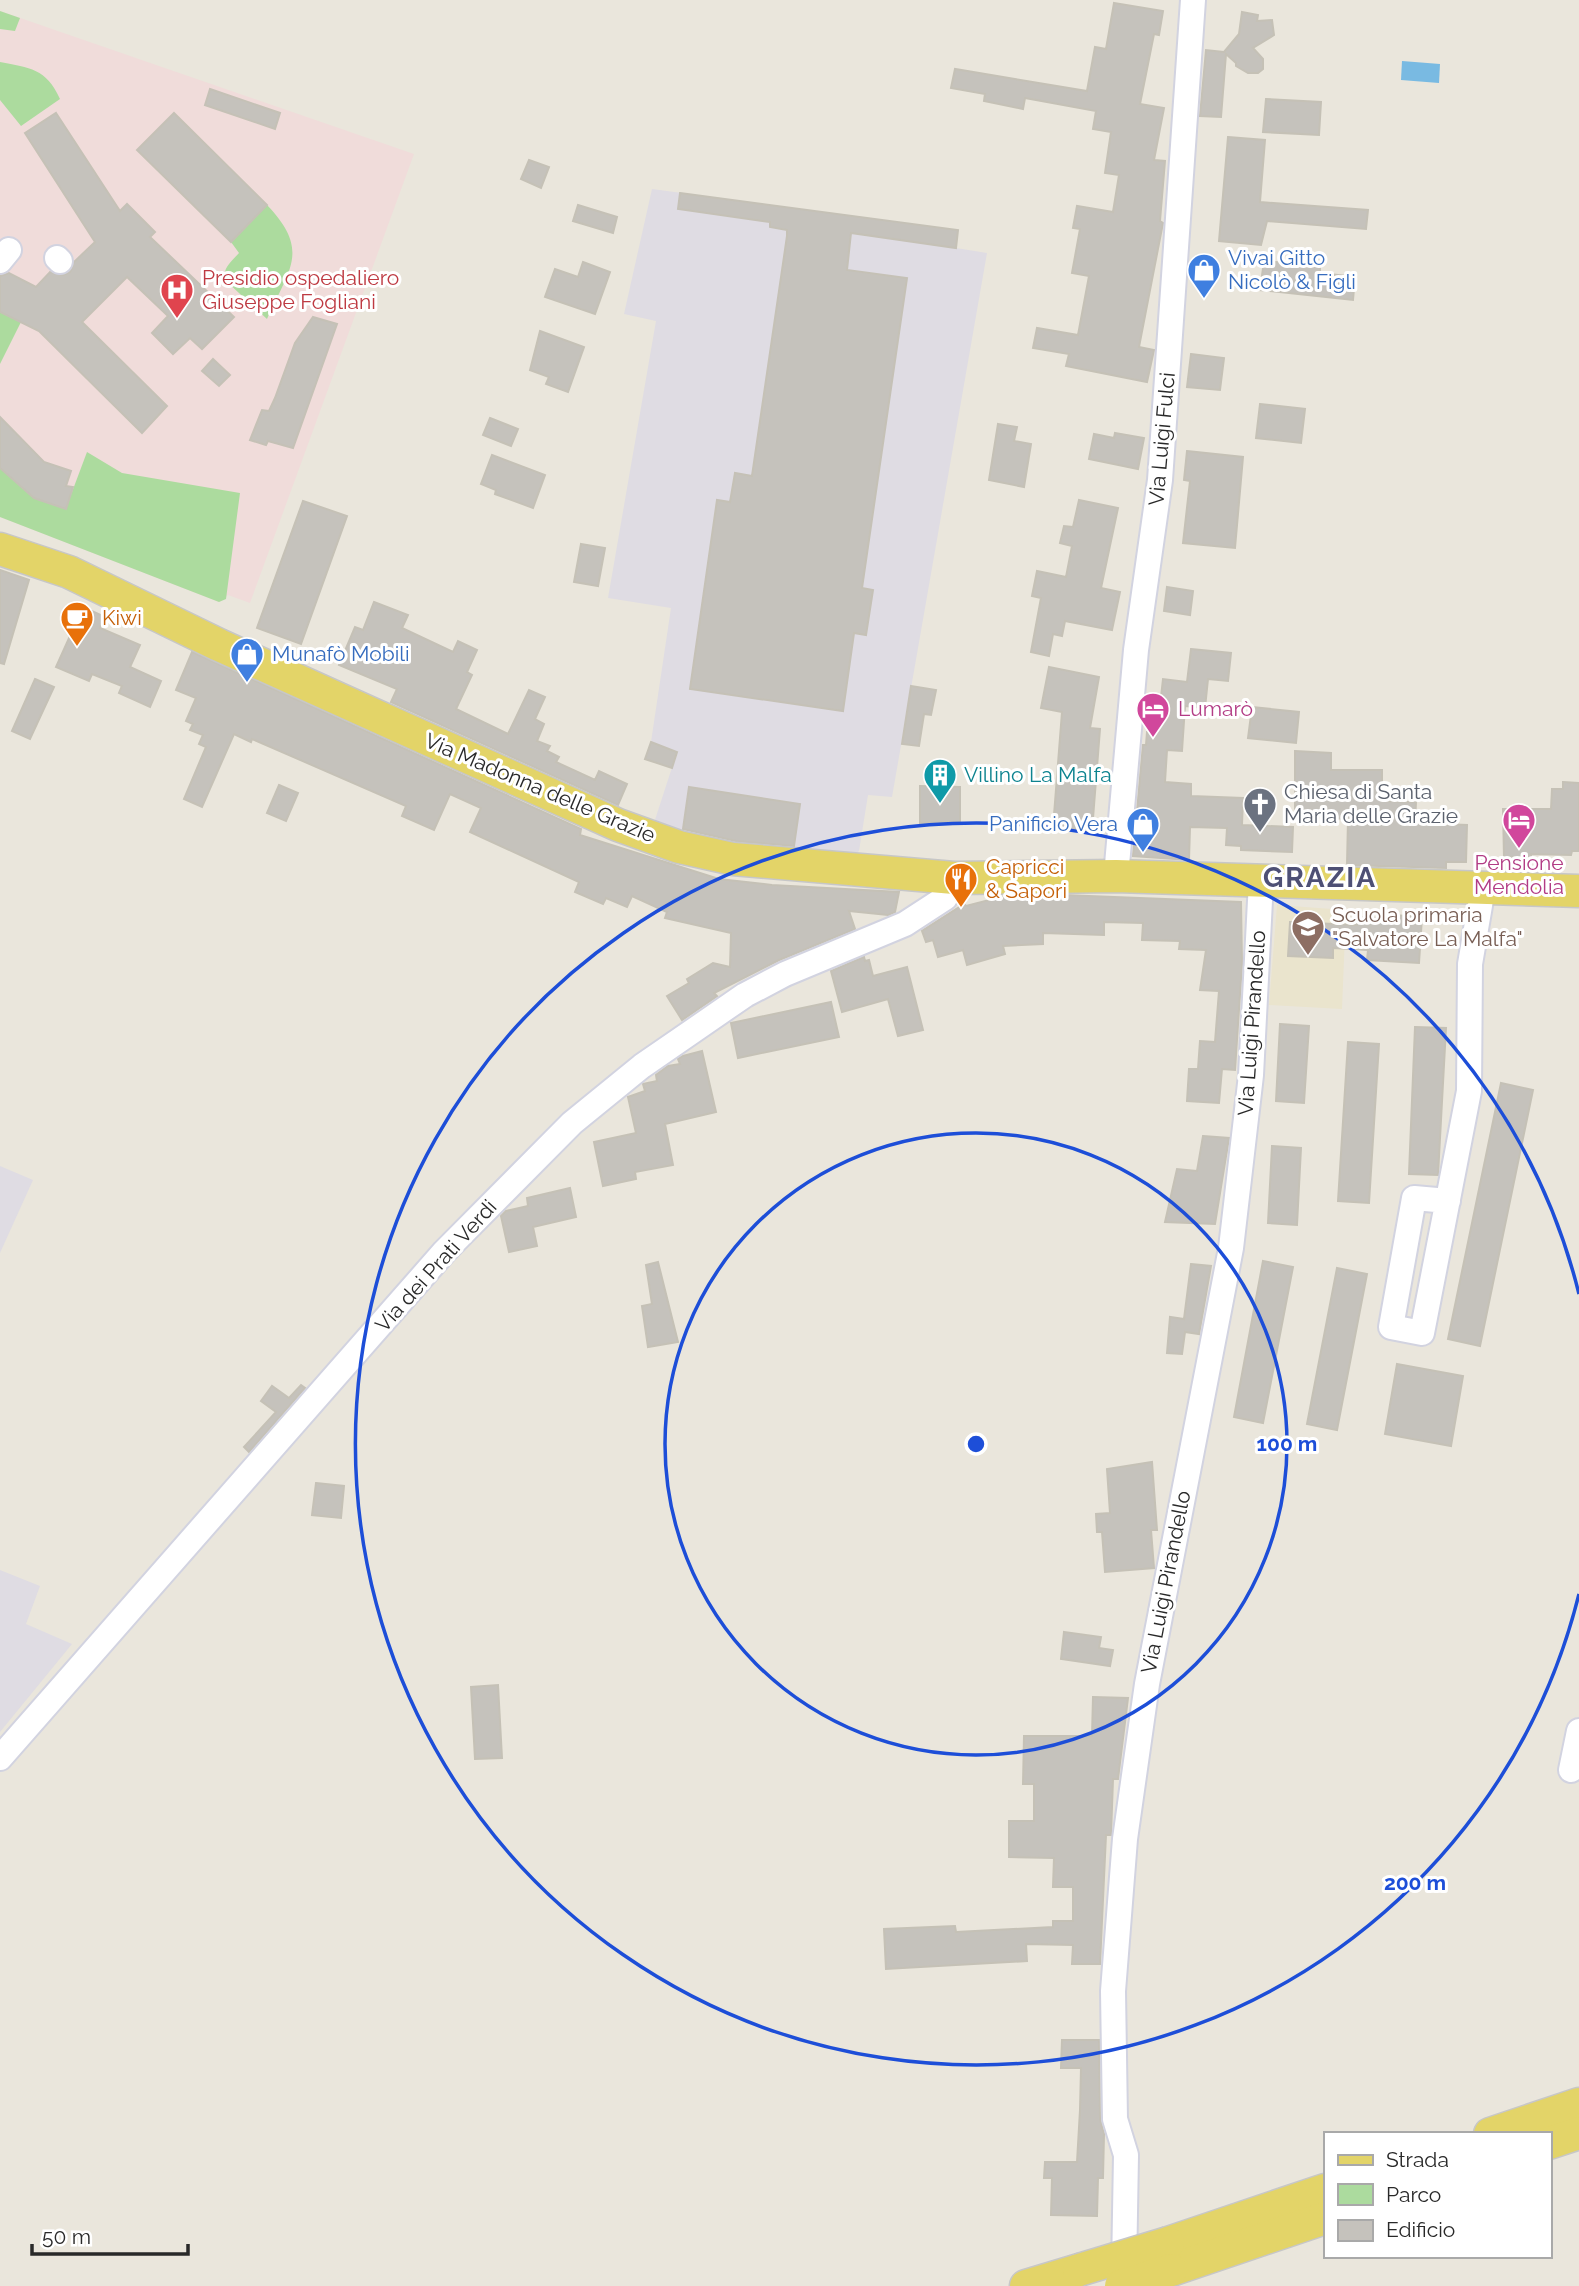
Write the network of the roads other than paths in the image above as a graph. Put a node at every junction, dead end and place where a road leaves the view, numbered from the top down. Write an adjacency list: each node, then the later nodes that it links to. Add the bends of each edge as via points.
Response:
1 (1193, 0): 3 (street, Via Luigi Fulci, via 1160,480 1136,650)
2 (0, 549): 4 (main road, Via Madonna delle Grazie, via 69,572 606,820 680,847 787,866)
3 (1116, 876): 4 (main road, Via Madonna delle Grazie); 5 (main road, Via Madonna delle Grazie)
4 (954, 878): 10 (street, Via dei Prati Verdi, via 945,898 905,924 745,995 642,1066 572,1123 444,1252)
5 (1261, 881): 6 (main road, Via Madonna delle Grazie); 20 (street, Via Luigi Pirandello, via 1251,1075 1231,1248 1147,1684 1125,1839 1113,1991 1115,2119 1126,2155)
6 (1483, 888): 7 (main road, Via Madonna delle Grazie); 8 (street, via 1470,964 1469,1091)
7 (1579, 891)
8 (1448, 1201): 8 (street, via 1422,1333 1391,1327 1414,1198)
9 (1579, 1731): 11 (street)
10 (0, 1758)
11 (1571, 1770)
12 (1579, 2104): 13 (main road)
13 (1496, 2132)
14 (1579, 2133): 15 (main road)
15 (1551, 2142)
16 (1324, 2190): 18 (main road)
17 (1324, 2218): 18 (main road)
18 (1170, 2257): 19 (main road, bridge, via 1079,2270); 20 (main road, bridge)
19 (1026, 2286)
20 (1123, 2286)

